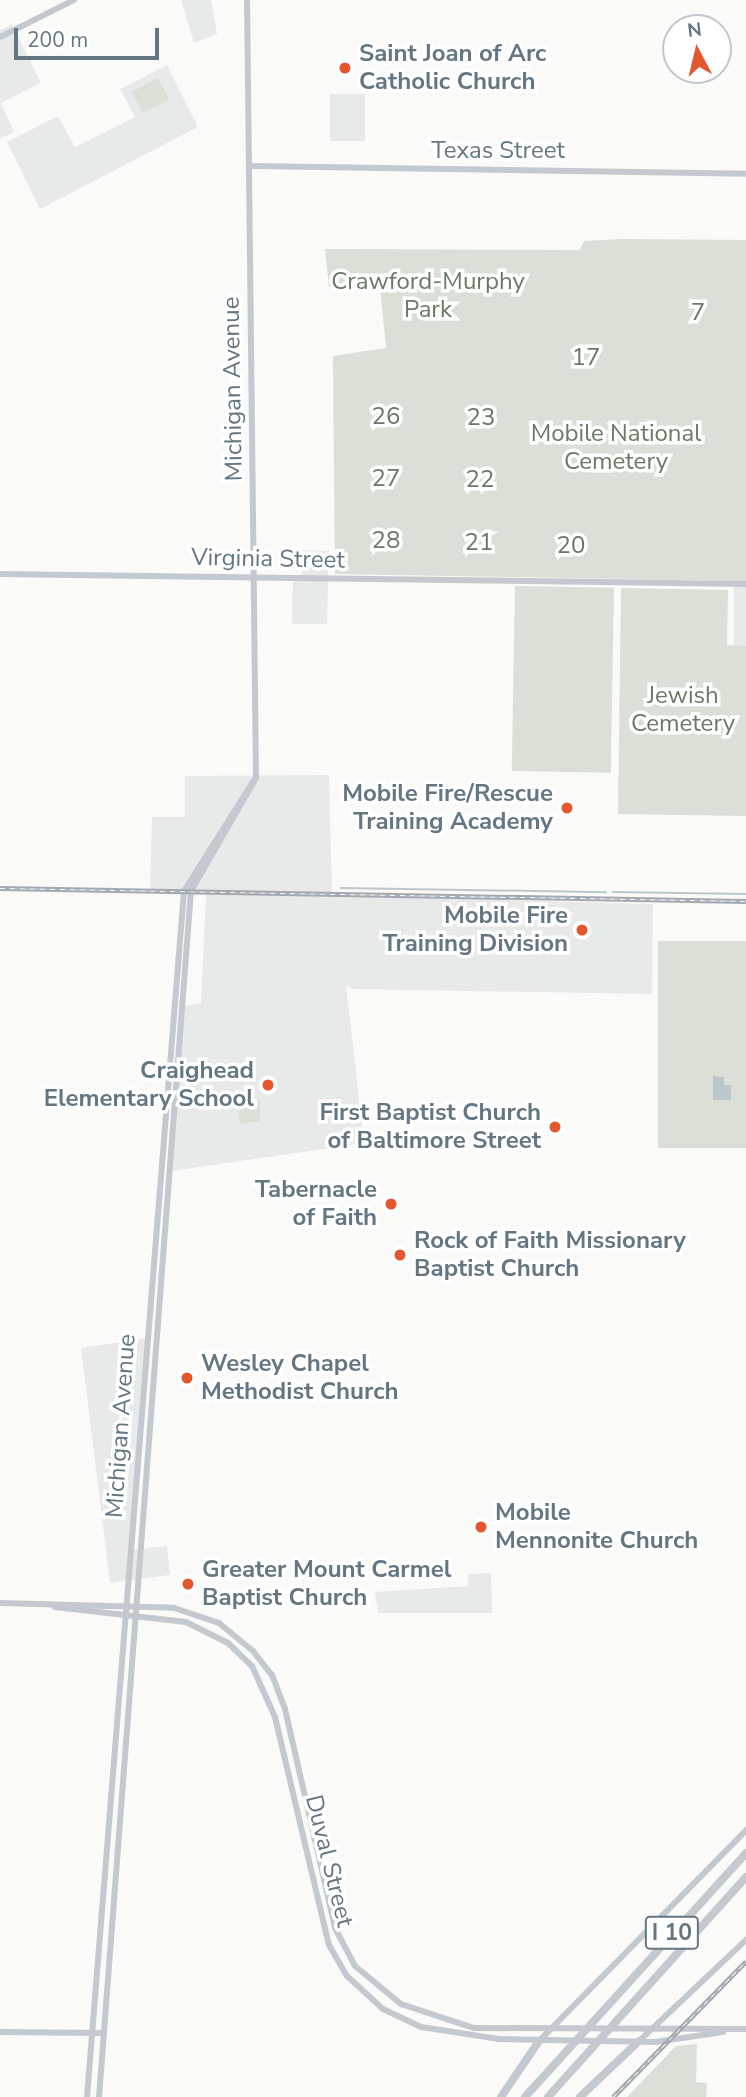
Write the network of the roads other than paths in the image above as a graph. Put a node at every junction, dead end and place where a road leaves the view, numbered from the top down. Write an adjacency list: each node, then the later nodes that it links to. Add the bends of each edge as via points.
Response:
1 (74, 0): 3 (main road)
2 (247, 0): 4 (main road, Michigan Avenue)
3 (0, 37)
4 (250, 166): 5 (main road, Texas Street); 7 (main road, Michigan Avenue)
5 (746, 174)
6 (0, 574): 7 (main road, Virginia Street)
7 (255, 578): 8 (main road, Virginia Street); 9 (main road, Michigan Avenue)
8 (746, 584)
9 (256, 778): 10 (main road, Michigan Avenue, via 184,891); 11 (main road, Michigan Avenue, via 191,891)
10 (133, 1519): 11 (main road); 14 (main road, Michigan Avenue)
11 (144, 1521): 15 (main road, Michigan Avenue)
12 (0, 1602): 13 (main road, Duval Street)
13 (36, 1604): 14 (main road, Duval Street); 16 (main road, Duval Street)
14 (127, 1606): 15 (main road, Duval Street); 16 (main road, Michigan Avenue)
15 (138, 1606): 17 (main road, Michigan Avenue); 22 (main road, Duval Street, via 192,1612 219,1623 253,1651 272,1675 285,1709 335,1928 368,1980 428,2017 474,2028)
16 (126, 1615): 17 (main road, Duval Street); 27 (main road, Michigan Avenue)
17 (137, 1616): 28 (main road, Michigan Avenue); 29 (main road, Duval Street, via 186,1622 214,1634 241,1654 265,1686 322,1926 339,1963 355,1984 383,2009 421,2027 452,2035)
18 (746, 1830): 22 (main road)
19 (746, 1853): 34 (highway, I 10)
20 (746, 1877): 35 (highway, I 10)
21 (746, 1940): 23 (main road)
22 (547, 2029): 23 (main road, Duval Street); 29 (main road)
23 (653, 2029): 24 (main road, Duval Street); 30 (main road)
24 (734, 2029): 25 (main road, Duval Street); 30 (main road, Duval Street, via 700,2038)
25 (746, 2029)
26 (0, 2032): 27 (main road)
27 (92, 2032): 28 (main road); 31 (main road, Michigan Avenue)
28 (104, 2033): 32 (main road, Michigan Avenue)
29 (539, 2041): 30 (main road, Duval Street); 33 (highway)
30 (638, 2042): 36 (highway)
31 (86, 2097)
32 (99, 2097)
33 (501, 2097)
34 (525, 2097)
35 (548, 2097)
36 (580, 2097)

